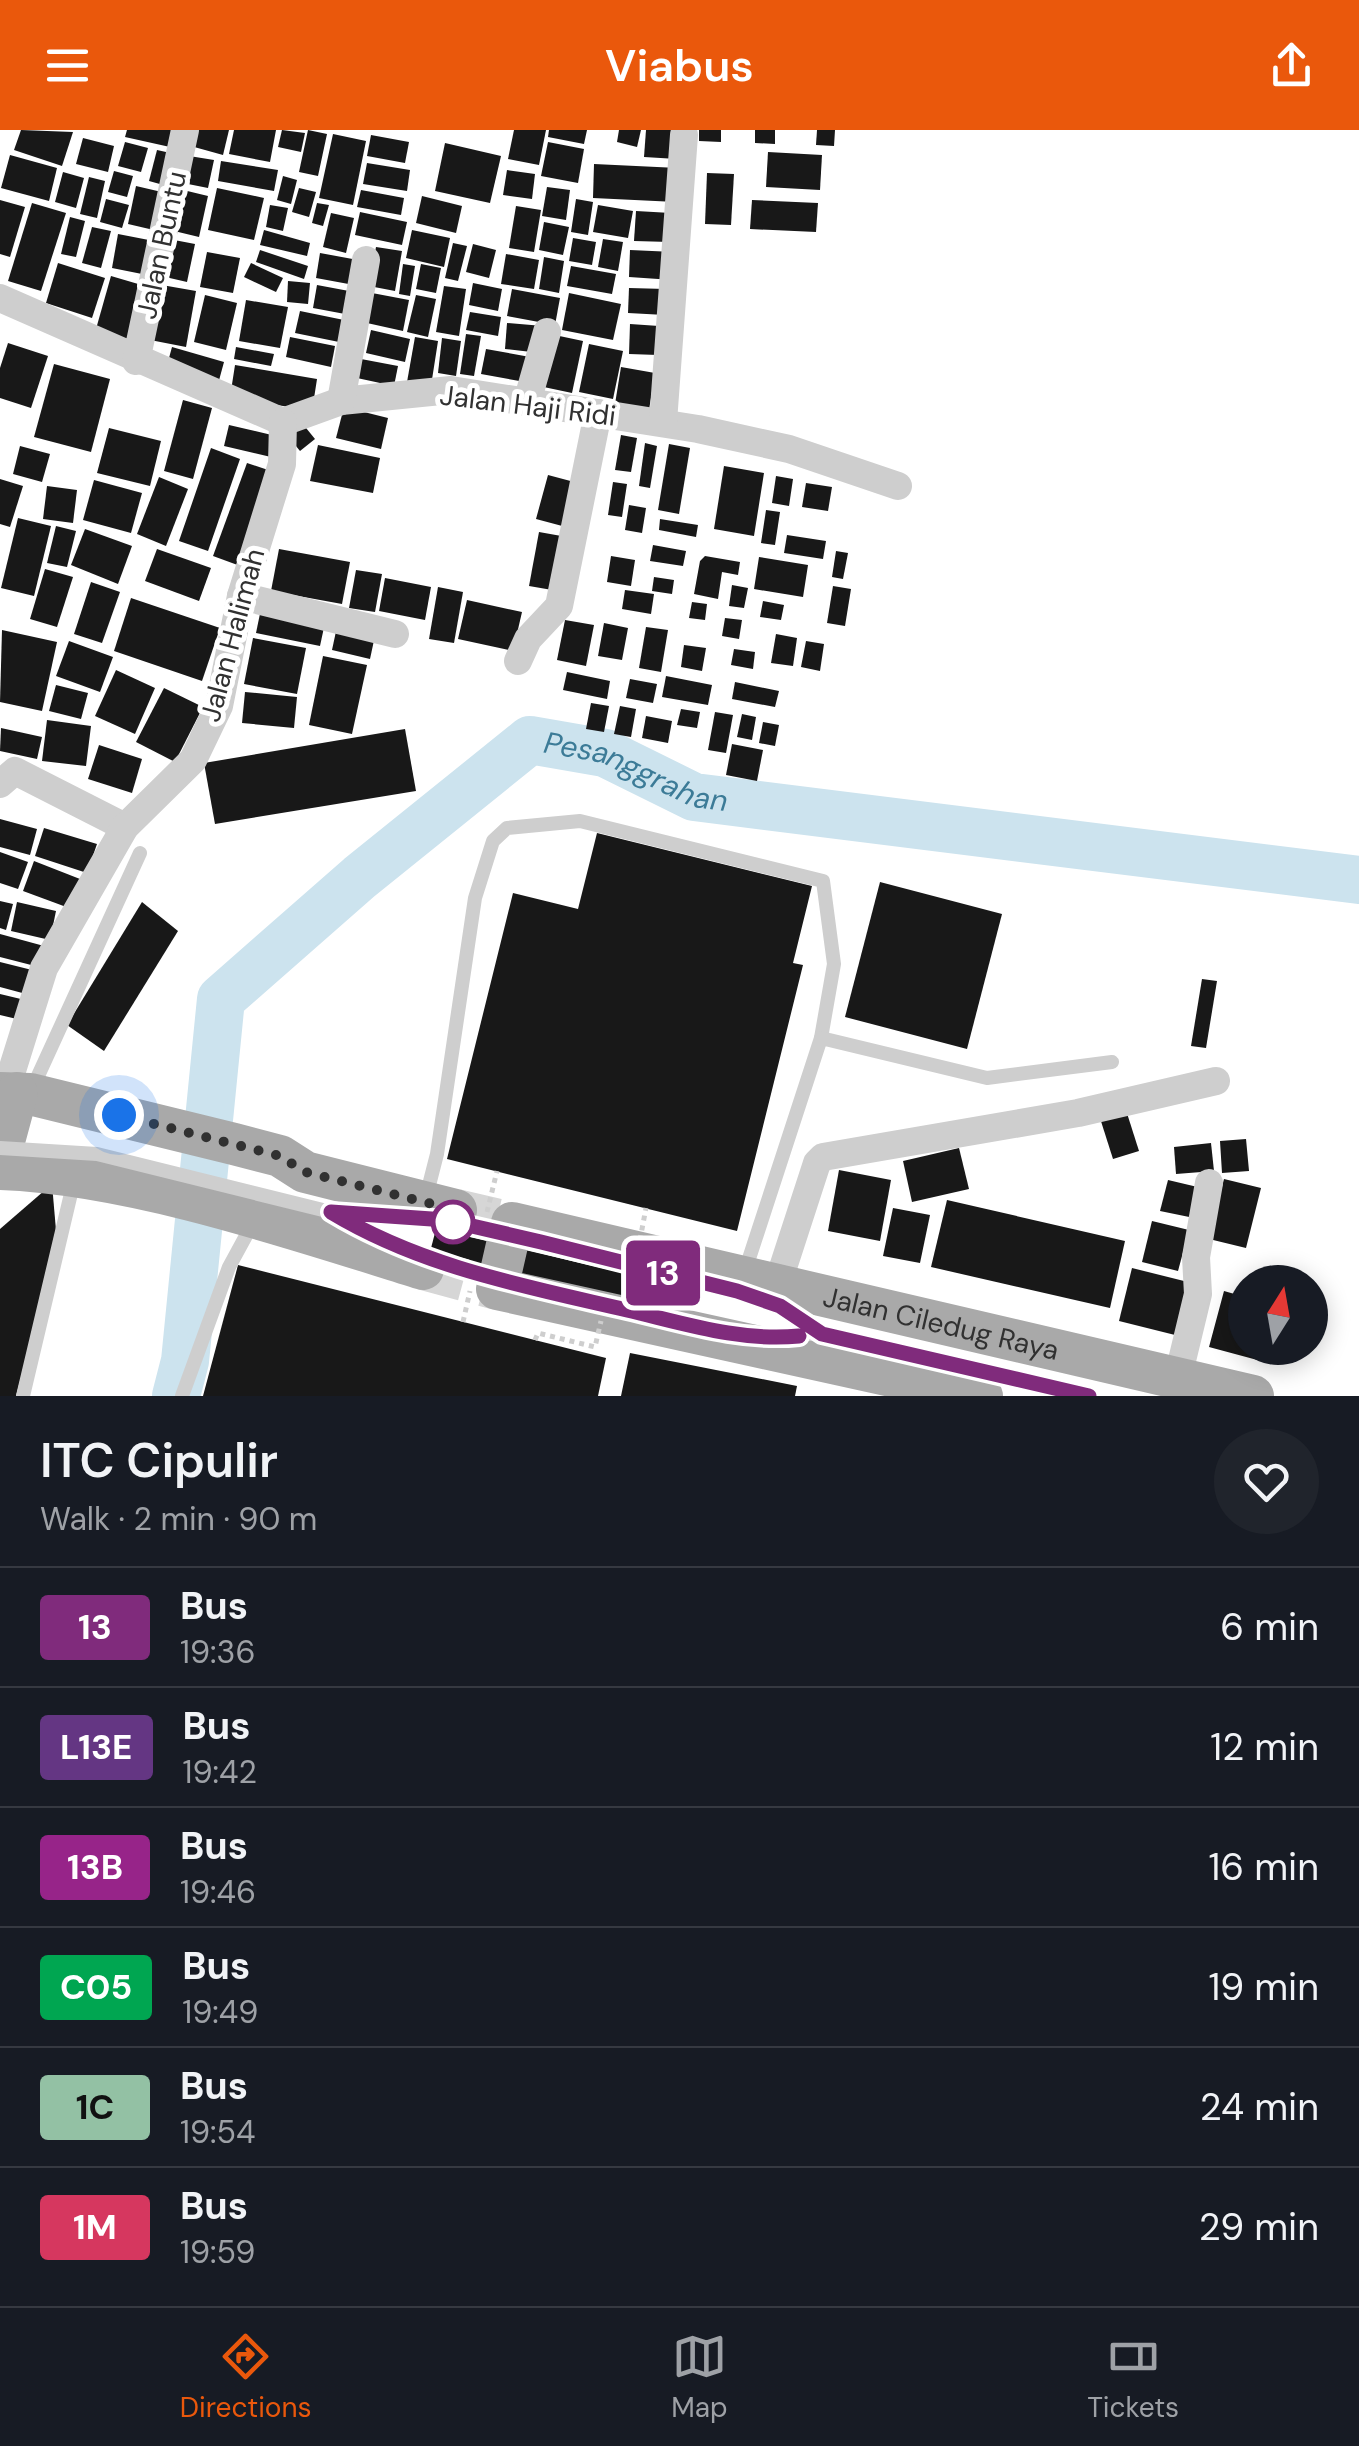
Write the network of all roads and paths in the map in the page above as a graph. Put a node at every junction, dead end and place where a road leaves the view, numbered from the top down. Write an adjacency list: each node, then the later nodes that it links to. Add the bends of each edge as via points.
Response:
1 (185, 130): 6 (street, Jalan Buntu)
2 (684, 135): 11 (street)
3 (366, 260): 7 (street)
4 (0, 298): 6 (street)
5 (548, 332): 8 (street)
6 (136, 360): 10 (street)
7 (340, 401): 8 (street, Jalan Haji Ridi, via 452,390); 10 (street, Jalan Haji Ridi)
8 (526, 402): 9 (street, Jalan Haji Ridi)
9 (598, 413): 11 (street, Jalan Haji Ridi); 15 (street, via 559,606)
10 (282, 422): 13 (street, Jalan Halimah, via 282,464)
11 (663, 422): 12 (street, Jalan Haji Ridi, via 789,449)
12 (898, 486)
13 (241, 596): 14 (street); 17 (street, Jalan Halimah, via 219,706 193,760)
14 (395, 634)
15 (518, 662)
16 (0, 784): 17 (street, via 16,771)
17 (125, 827): 22 (street, Jalan Halimah, via 44,968)
18 (140, 853): 22 (lane)
19 (821, 1038): 20 (lane, via 987,1078); 26 (lane, via 834,964 823,882 580,821 507,828 493,841 475,898 436,1154); 28 (lane)
20 (1112, 1062)
21 (1216, 1081): 28 (street, via 823,1158)
22 (9, 1126): 23 (main road); 23 (main road, via 26,1120); 25 (lane, bridge); 32 (lane, via 76,1186)
23 (111, 1152): 25 (main road); 25 (main road)
24 (1210, 1183): 30 (street, via 1196,1257 1198,1294)
25 (256, 1197): 26 (main road, via 276,1177 305,1172); 27 (main road); 29 (lane, bridge, via 432,1262 530,1287 728,1334); 29 (lane, bridge, via 446,1220 541,1242 737,1291 780,1306); 33 (lane)
26 (440, 1206)
27 (423, 1269)
28 (760, 1282): 30 (main road, Jalan Ciledug Raya); 34 (main road, Jalan Ciledug Raya, via 512,1223 497,1289)
29 (822, 1334): 35 (lane)
30 (1178, 1377): 31 (main road, Jalan Ciledug Raya)
31 (1232, 1393)
32 (23, 1396)
33 (182, 1396)
34 (979, 1396)
35 (1088, 1396)

